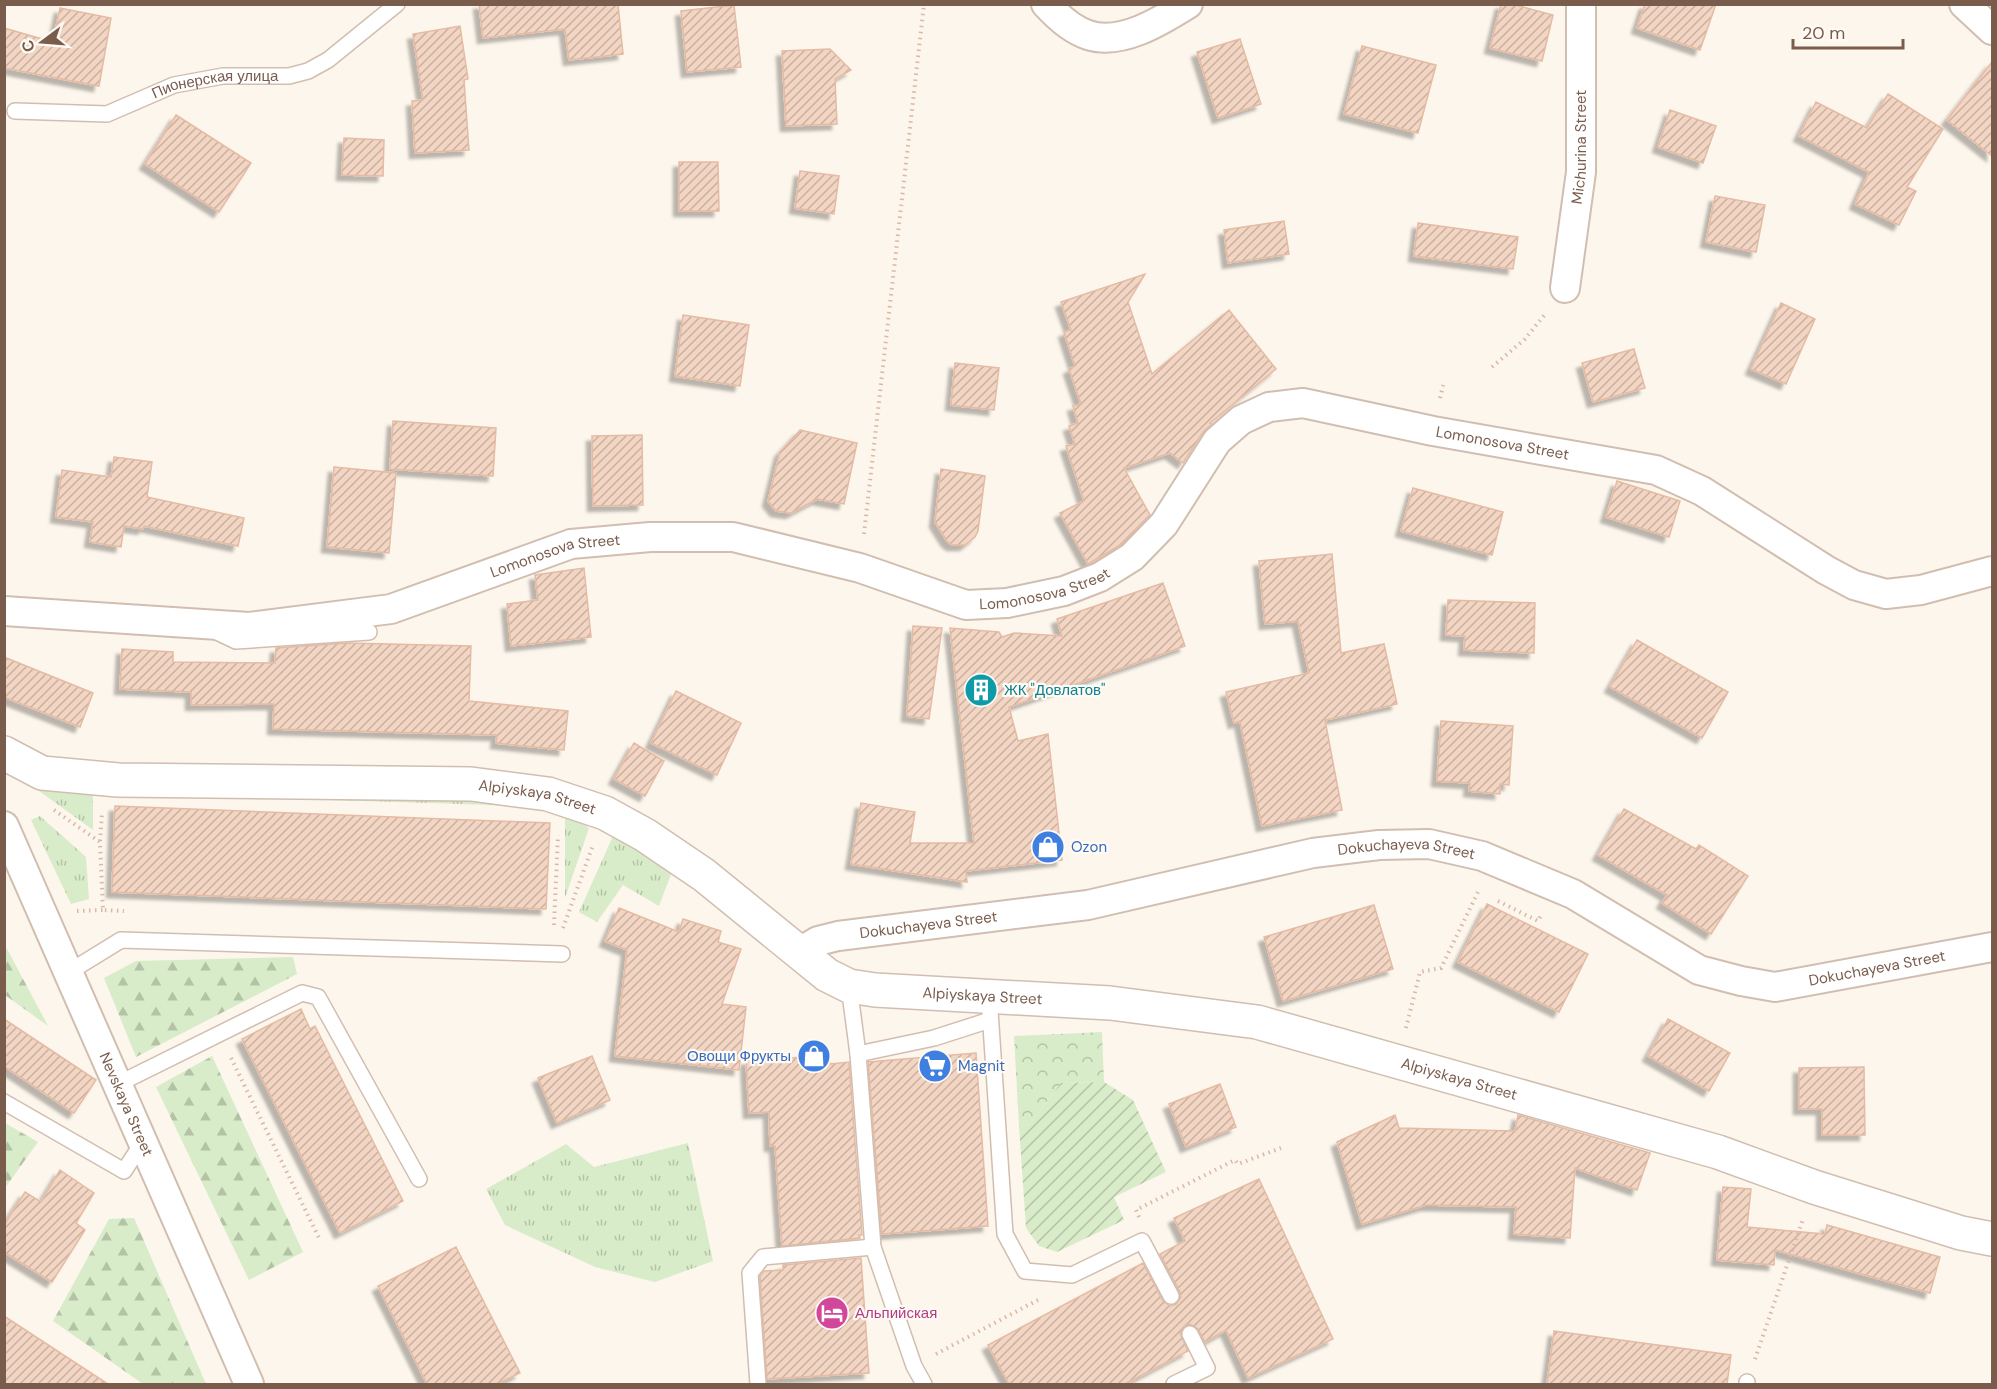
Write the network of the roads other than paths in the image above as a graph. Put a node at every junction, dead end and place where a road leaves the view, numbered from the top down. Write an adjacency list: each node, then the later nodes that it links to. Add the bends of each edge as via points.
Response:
1 (397, 4): 7 (lane, Пионерская улица, via 328,60 308,71 289,76 223,76 174,85 107,114)
2 (1046, 4): 3 (street, via 1081,32 1108,37 1133,33)
3 (1188, 4)
4 (1581, 4): 8 (street, Michurina Street, via 1581,172)
5 (1964, 4): 6 (street)
6 (1992, 30)
7 (15, 111)
8 (1565, 288)
9 (1992, 571): 11 (street, Lomonosova Street, via 1921,590 1886,594 1854,585 1826,570 1702,491 1656,470 1433,431 1303,403 1269,407 1241,420 1217,441 1164,524 1132,557 1100,577 1064,591 1007,603 966,605 860,568 733,537 650,537 571,544 391,609 249,627)
10 (4, 611): 11 (street, Lomonosova Street)
11 (198, 623): 12 (lane, via 236,641)
12 (369, 632)
13 (4, 753): 16 (street, Alpiyskaya Street, via 42,773 76,777 471,784 548,794 605,813 645,835 704,875)
14 (4, 826): 18 (street, Nevskaya Street)
15 (1992, 947): 16 (street, Dokuchayeva Street, via 1775,987 1741,981 1699,970 1573,894 1482,856 1429,844 1313,853 1088,905 838,936 818,941)
16 (798, 953): 19 (street, Alpiyskaya Street)
17 (562, 954): 18 (lane, via 121,940)
18 (69, 972): 22 (street, Nevskaya Street)
19 (849, 986): 20 (street, Alpiyskaya Street); 21 (lane)
20 (989, 1008): 21 (lane, via 934,1038); 26 (street, Alpiyskaya Street, via 1110,1003 1257,1022 1718,1152 1814,1187); 28 (lane, via 1005,1234 1025,1271 1072,1275 1142,1241)
21 (858, 1054): 27 (lane)
22 (118, 1084): 24 (street, Nevskaya Street); 25 (lane, via 302,993 318,998)
23 (4, 1102): 24 (lane, via 124,1171)
24 (143, 1142): 30 (street, Nevskaya Street)
25 (418, 1179)
26 (1992, 1239)
27 (873, 1247): 31 (lane, via 763,1257 750,1273); 32 (lane, via 914,1366)
28 (1171, 1296)
29 (1190, 1334): 33 (lane, via 1207,1368)
30 (249, 1384)
31 (758, 1384)
32 (924, 1384)
33 (1173, 1384)

